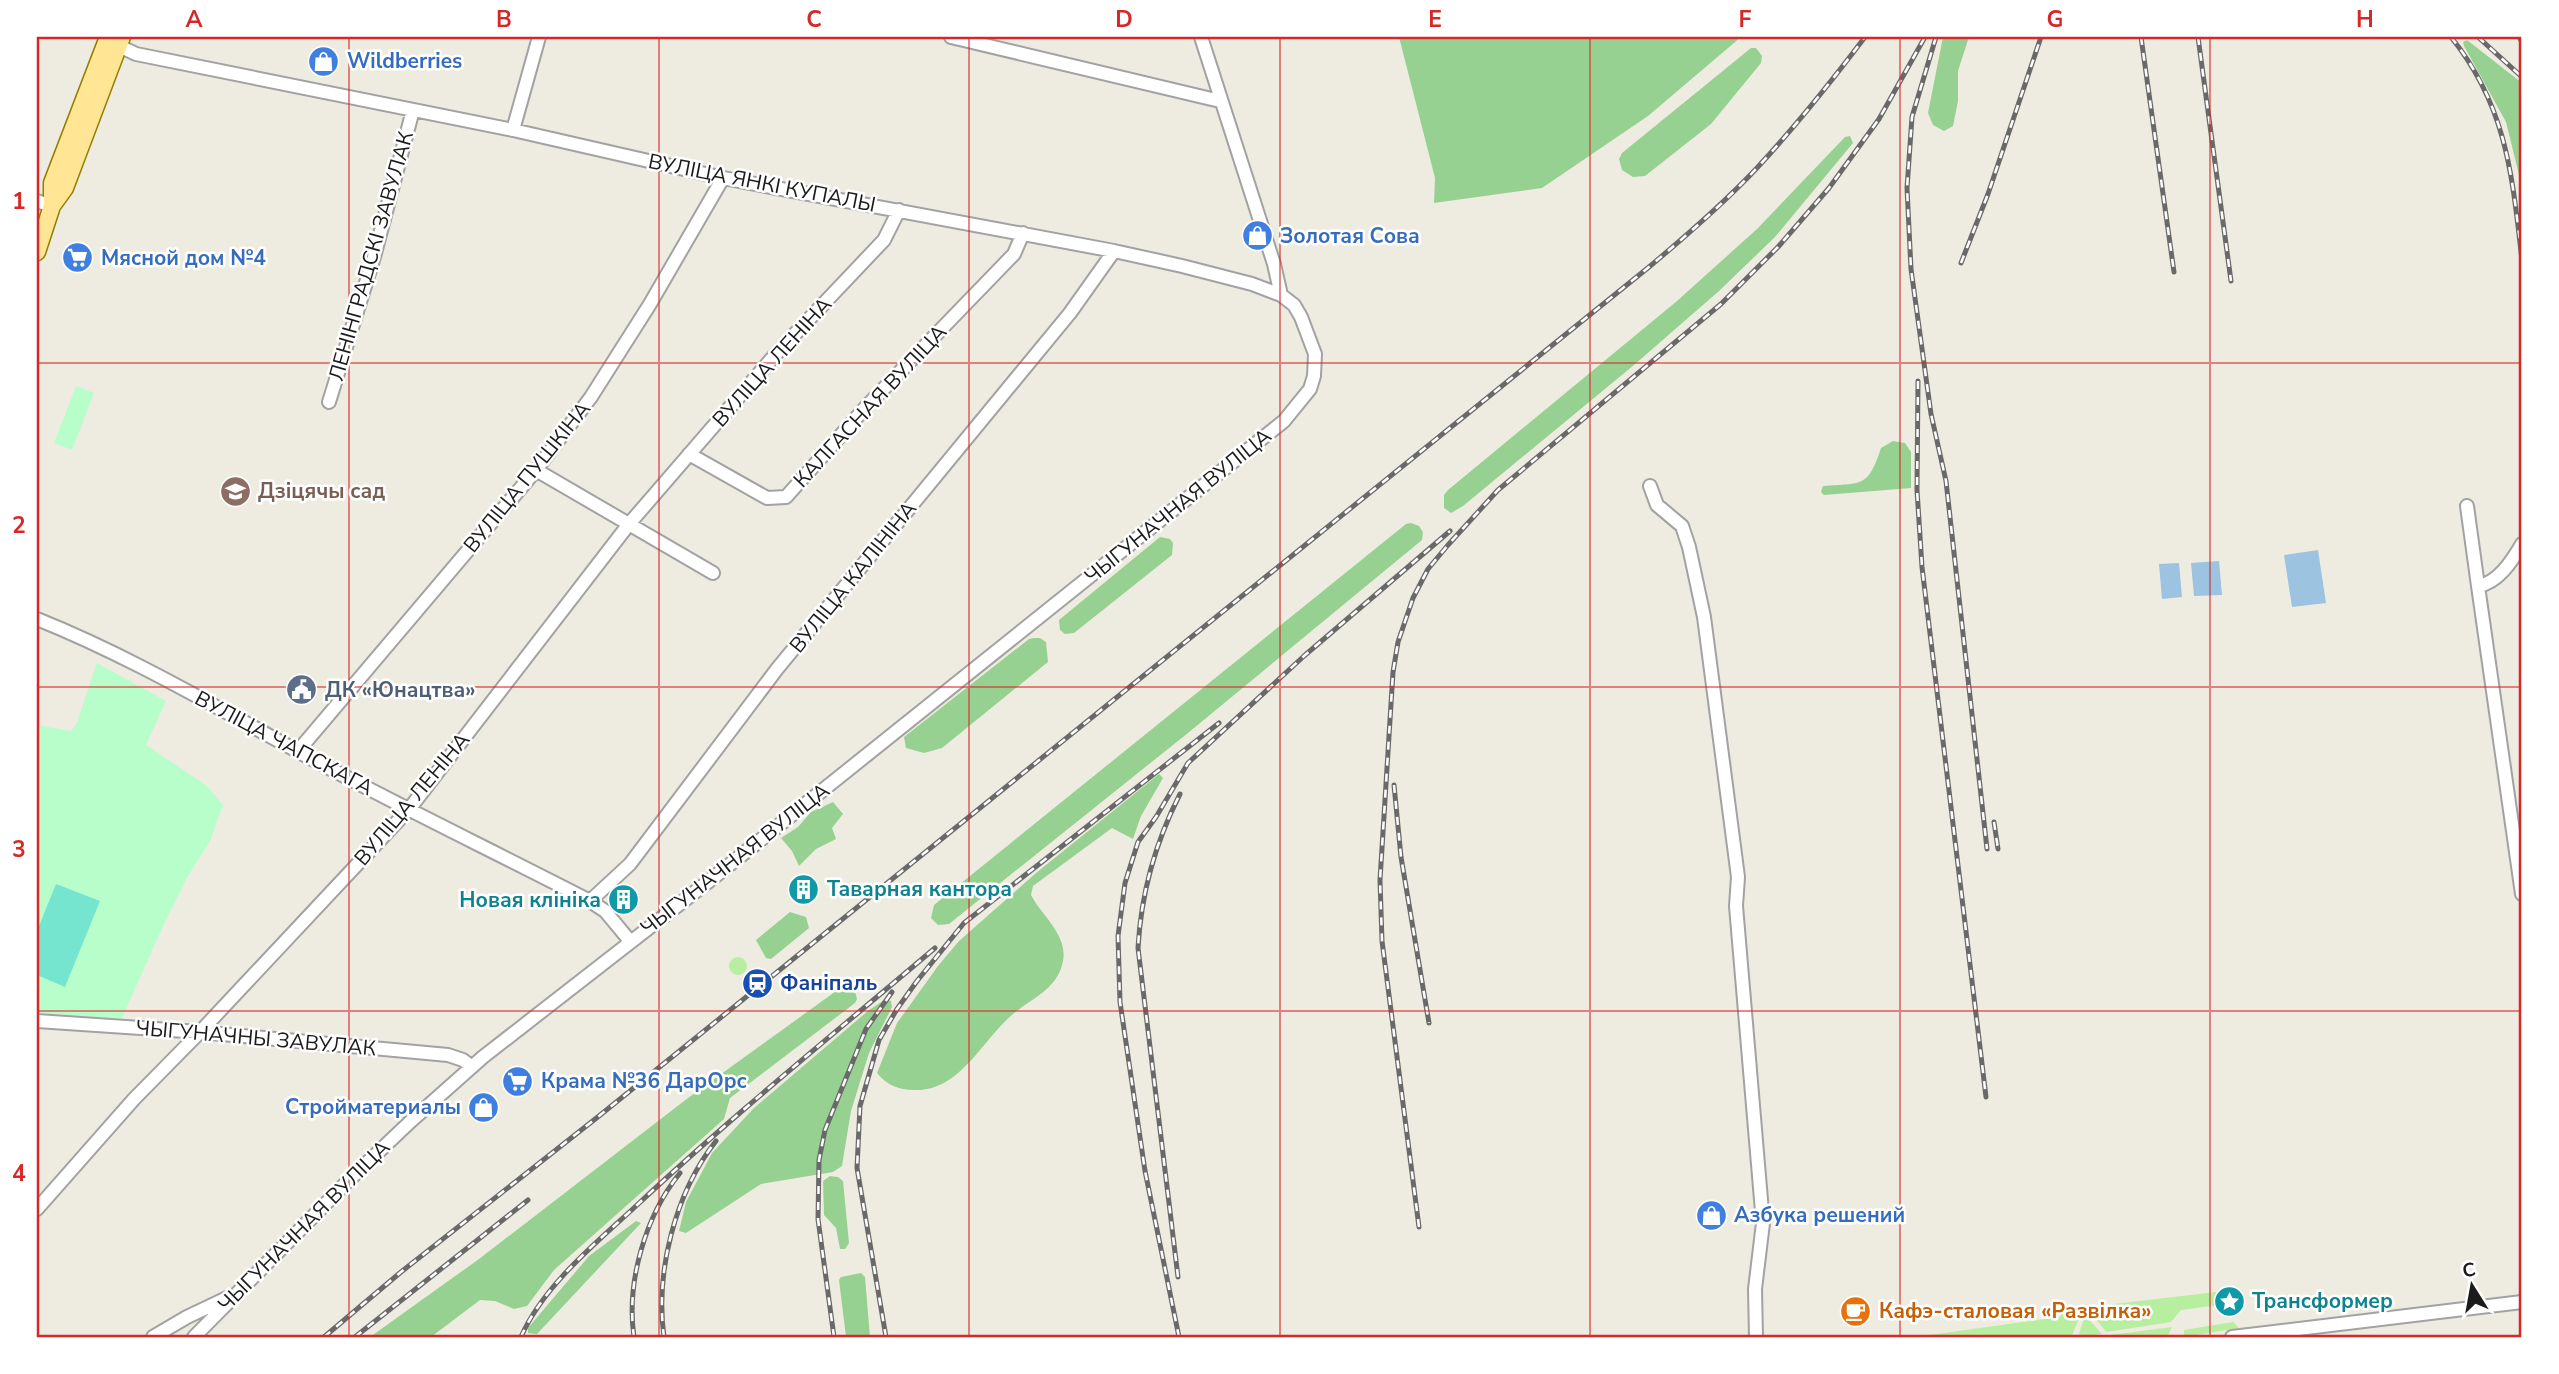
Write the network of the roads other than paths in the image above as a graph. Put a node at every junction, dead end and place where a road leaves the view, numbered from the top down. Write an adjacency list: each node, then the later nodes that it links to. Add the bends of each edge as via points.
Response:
1 (539, 37): 7 (street)
2 (951, 37): 5 (street)
3 (1201, 37): 5 (street)
4 (114, 40): 6 (street, ВУЛІЦА ЯНКІ КУПАЛЫ, via 136,54); 9 (main road, via 65,188)
5 (1220, 101): 14 (street)
6 (413, 110): 7 (street, ВУЛІЦА ЯНКІ КУПАЛЫ); 15 (street, ЛЕНІНГРАДСКІ ЗАВУЛАК, via 374,257)
7 (513, 130): 8 (street, ВУЛІЦА ЯНКІ КУПАЛЫ)
8 (723, 178): 10 (street, ВУЛІЦА ЯНКІ КУПАЛЫ); 17 (street, ВУЛІЦА ПУШКІНА, via 591,397)
9 (45, 204): 13 (main road)
10 (900, 211): 11 (street, ВУЛІЦА ЯНКІ КУПАЛЫ); 16 (street, ВУЛІЦА ЛЕНІНА, via 884,240 775,355)
11 (1023, 233): 12 (street, ВУЛІЦА ЯНКІ КУПАЛЫ); 16 (street, КАЛГАСНАЯ ВУЛІЦА, via 1014,254 864,408 786,497 767,498)
12 (1114, 251): 14 (street, ВУЛІЦА ЯНКІ КУПАЛЫ); 28 (street, ВУЛІЦА КАЛІНІНА, via 1070,313 778,669 630,864)
13 (37, 252)
14 (1281, 295): 29 (street, ЧЫГУНАЧНАЯ ВУЛІЦА, via 1301,317 1315,354 1312,382 1284,421)
15 (328, 402)
16 (690, 454): 20 (street, ВУЛІЦА ЛЕНІНА)
17 (536, 470): 20 (street); 25 (street, ВУЛІЦА ПУШКІНА)
18 (1650, 486): 39 (street, via 1657,505 1682,526 1689,547 1717,708 1738,877 1736,906 1763,1223 1755,1289)
19 (2467, 506): 23 (street)
20 (629, 524): 22 (street); 26 (street, ВУЛІЦА ЛЕНІНА)
21 (2522, 544): 23 (street, via 2502,572 2487,585)
22 (713, 573)
23 (2478, 586): 27 (street)
24 (37, 619): 25 (street, ВУЛІЦА ЧАПСКАГА, via 186,690)
25 (298, 751): 26 (street, ВУЛІЦА ЧАПСКАГА)
26 (410, 808): 28 (street, ВУЛІЦА ЧАПСКАГА); 31 (street, ВУЛІЦА ЛЕНІНА)
27 (2522, 894)
28 (590, 901): 29 (street, ВУЛІЦА ЧАПСКАГА, via 605,911)
29 (630, 942): 32 (street, ЧЫГУНАЧНАЯ ВУЛІЦА)
30 (37, 1021): 31 (street, ЧЫГУНАЧНЫ ЗАВУЛАК)
31 (200, 1032): 32 (street, ЧЫГУНАЧНЫ ЗАВУЛАК, via 448,1055); 33 (street, ВУЛІЦА ЛЕНІНА)
32 (472, 1067): 34 (street, ЧЫГУНАЧНАЯ ВУЛІЦА)
33 (37, 1209)
34 (233, 1296): 36 (street); 37 (street, ЧЫГУНАЧНАЯ ВУЛІЦА)
35 (2522, 1302): 40 (street)
36 (187, 1317): 37 (street); 38 (street)
37 (197, 1334)
38 (153, 1337)
39 (1756, 1337)
40 (2232, 1337)

